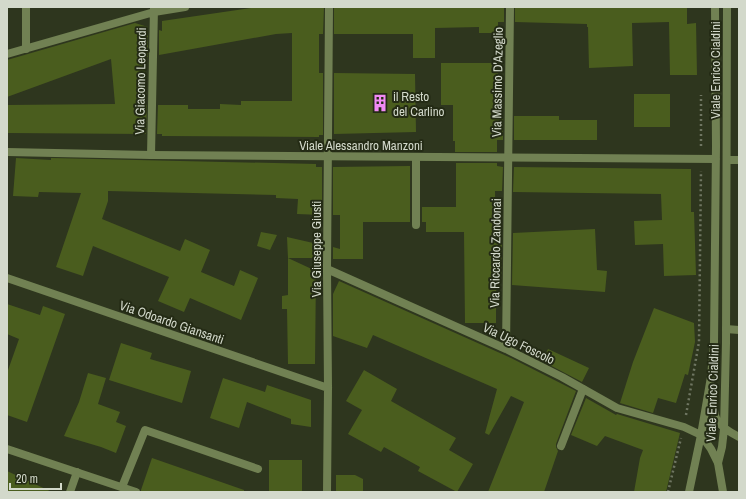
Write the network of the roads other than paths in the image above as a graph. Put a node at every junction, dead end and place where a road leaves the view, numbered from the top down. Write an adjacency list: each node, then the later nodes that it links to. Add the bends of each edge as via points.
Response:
1 (26, 7): 8 (street)
2 (185, 7): 7 (street)
3 (328, 7): 12 (street, Via Giuseppe Giusti)
4 (510, 7): 14 (street, Via Massimo D'Azeglio)
5 (715, 7): 15 (street, Viale Enrico Cialdini)
6 (727, 7): 16 (street, Viale Enrico Cialdini)
7 (154, 10): 8 (street); 11 (street, Via Giacomo Leopardi)
8 (26, 49): 9 (street)
9 (7, 54)
10 (7, 152): 11 (street, Viale Alessandro Manzoni)
11 (151, 155): 12 (street, Viale Alessandro Manzoni)
12 (328, 156): 13 (street, Viale Alessandro Manzoni); 19 (street, Via Giuseppe Giusti)
13 (416, 157): 14 (street, Viale Alessandro Manzoni); 18 (street)
14 (509, 157): 15 (street, Viale Alessandro Manzoni); 23 (street, Via Riccardo Zandonai)
15 (716, 159): 24 (street, Viale Enrico Cialdini, via 714,343)
16 (727, 160): 17 (street); 21 (street, Viale Enrico Cialdini)
17 (739, 160)
18 (416, 225)
19 (327, 269): 23 (street, Via Ugo Foscolo); 25 (street, Via Giuseppe Giusti)
20 (7, 278): 25 (street, Via Odoardo Giansanti)
21 (726, 329): 22 (street); 27 (street, Viale Enrico Cialdini)
22 (739, 330)
23 (506, 349): 26 (street, Via Ugo Foscolo)
24 (710, 377): 27 (street, via 713,411); 28 (street, Viale Enrico Cialdini)
25 (328, 388): 38 (street, Via Giuseppe Giusti)
26 (583, 389): 28 (street, Via Ugo Foscolo, via 617,408); 30 (street)
27 (724, 429): 29 (street); 32 (street, Viale Enrico Cialdini)
28 (701, 435): 32 (street, Viale Enrico Cialdini); 39 (street)
29 (739, 438)
30 (560, 446)
31 (7, 449): 34 (street)
32 (718, 463): 40 (street)
33 (258, 469): 35 (street, via 144,430)
34 (77, 472): 35 (street); 36 (street)
35 (122, 487): 37 (street)
36 (70, 492)
37 (136, 492)
38 (327, 492)
39 (689, 492)
40 (723, 492)

